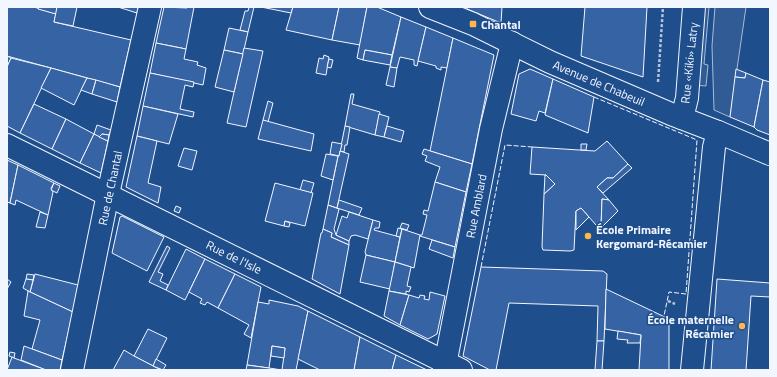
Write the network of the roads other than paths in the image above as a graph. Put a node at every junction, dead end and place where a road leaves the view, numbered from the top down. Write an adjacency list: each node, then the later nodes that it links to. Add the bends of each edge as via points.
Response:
1 (150, 7): 9 (street, Rue de Chantal)
2 (430, 7): 4 (street, Avenue de Chabeuil, via 474,24)
3 (694, 7): 5 (street, Rue «Kiki» Latry, via 687,98)
4 (512, 43): 5 (street, Avenue de Chabeuil); 10 (street, Rue Amblard, via 491,129)
5 (676, 116): 6 (street, Avenue de Chabeuil)
6 (718, 132): 8 (street, Avenue de Chabeuil); 12 (street, via 714,147)
7 (7, 145): 9 (street, Rue de l'Isle)
8 (770, 154)
9 (108, 194): 10 (street, Rue de l'Isle); 11 (street, Rue de Chantal)
10 (450, 367)
11 (72, 370)
12 (692, 370)

